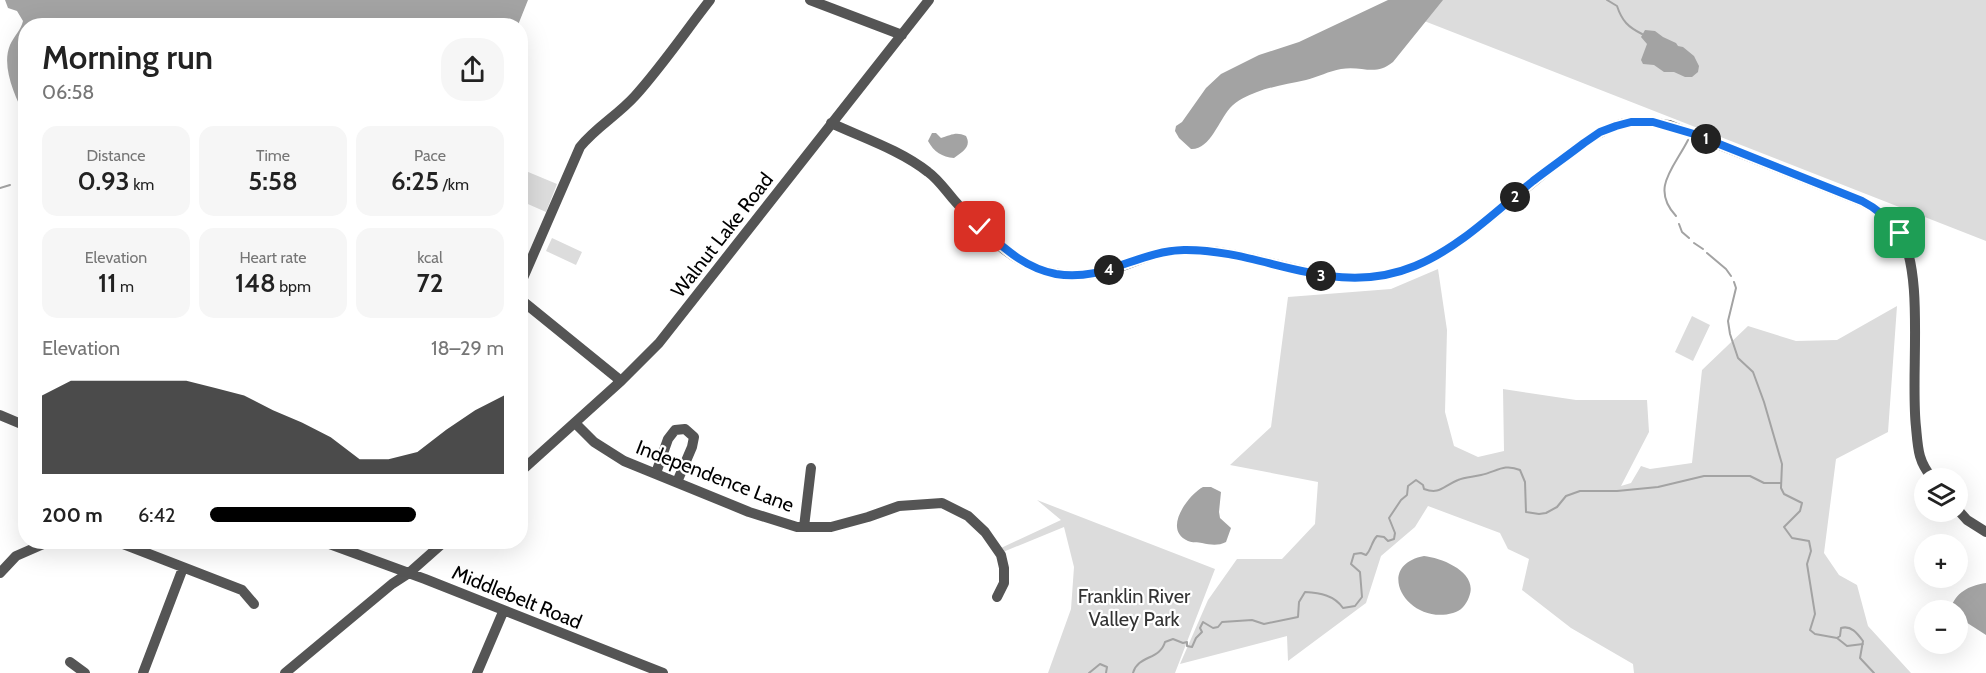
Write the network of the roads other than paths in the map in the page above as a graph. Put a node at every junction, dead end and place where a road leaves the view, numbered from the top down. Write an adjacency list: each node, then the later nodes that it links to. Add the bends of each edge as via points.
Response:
1 (710, 0): 6 (street, via 637,94 580,147)
2 (810, 0): 4 (street)
3 (929, 0): 4 (street, Walnut Lake Road)
4 (902, 36): 5 (street, Walnut Lake Road)
5 (831, 123): 8 (street, Walnut Lake Road, via 696,298); 14 (street, via 930,173 996,241 1016,258 1042,270 1088,275 1164,251 1199,250 1316,275 1357,278 1416,266 1436,255 1600,132 1631,122 1653,122 1685,131 1862,201 1900,233 1912,269 1913,386 1918,457)
6 (528, 267)
7 (528, 305): 8 (street)
8 (621, 381): 11 (street, Walnut Lake Road)
9 (0, 415): 10 (street)
10 (18, 423)
11 (575, 423): 12 (street, Walnut Lake Road); 15 (street, Independence Lane, via 594,442 624,461)
12 (528, 465)
13 (811, 468): 18 (street)
14 (1925, 468)
15 (656, 473): 16 (street, Independence Lane); 16 (street, via 668,440 675,430 685,429 693,437 692,447)
16 (677, 482): 18 (street, Independence Lane, via 749,512)
17 (1968, 521): 19 (street)
18 (804, 527): 27 (street, Independence Lane, via 831,527 899,506 942,503 968,516 1001,555 1004,583)
19 (1986, 532)
20 (32, 549): 25 (street, via 16,556)
21 (136, 549): 24 (street)
22 (343, 549): 26 (street, Middlebelt Road)
23 (436, 549): 26 (street)
24 (183, 568): 28 (street, via 242,590); 32 (street)
25 (0, 573)
26 (409, 573): 29 (street, Middlebelt Road); 33 (street)
27 (997, 597)
28 (254, 604)
29 (503, 612): 34 (street); 35 (street, Middlebelt Road)
30 (70, 662): 31 (street)
31 (85, 673)
32 (142, 673)
33 (285, 673)
34 (477, 673)
35 (663, 673)

